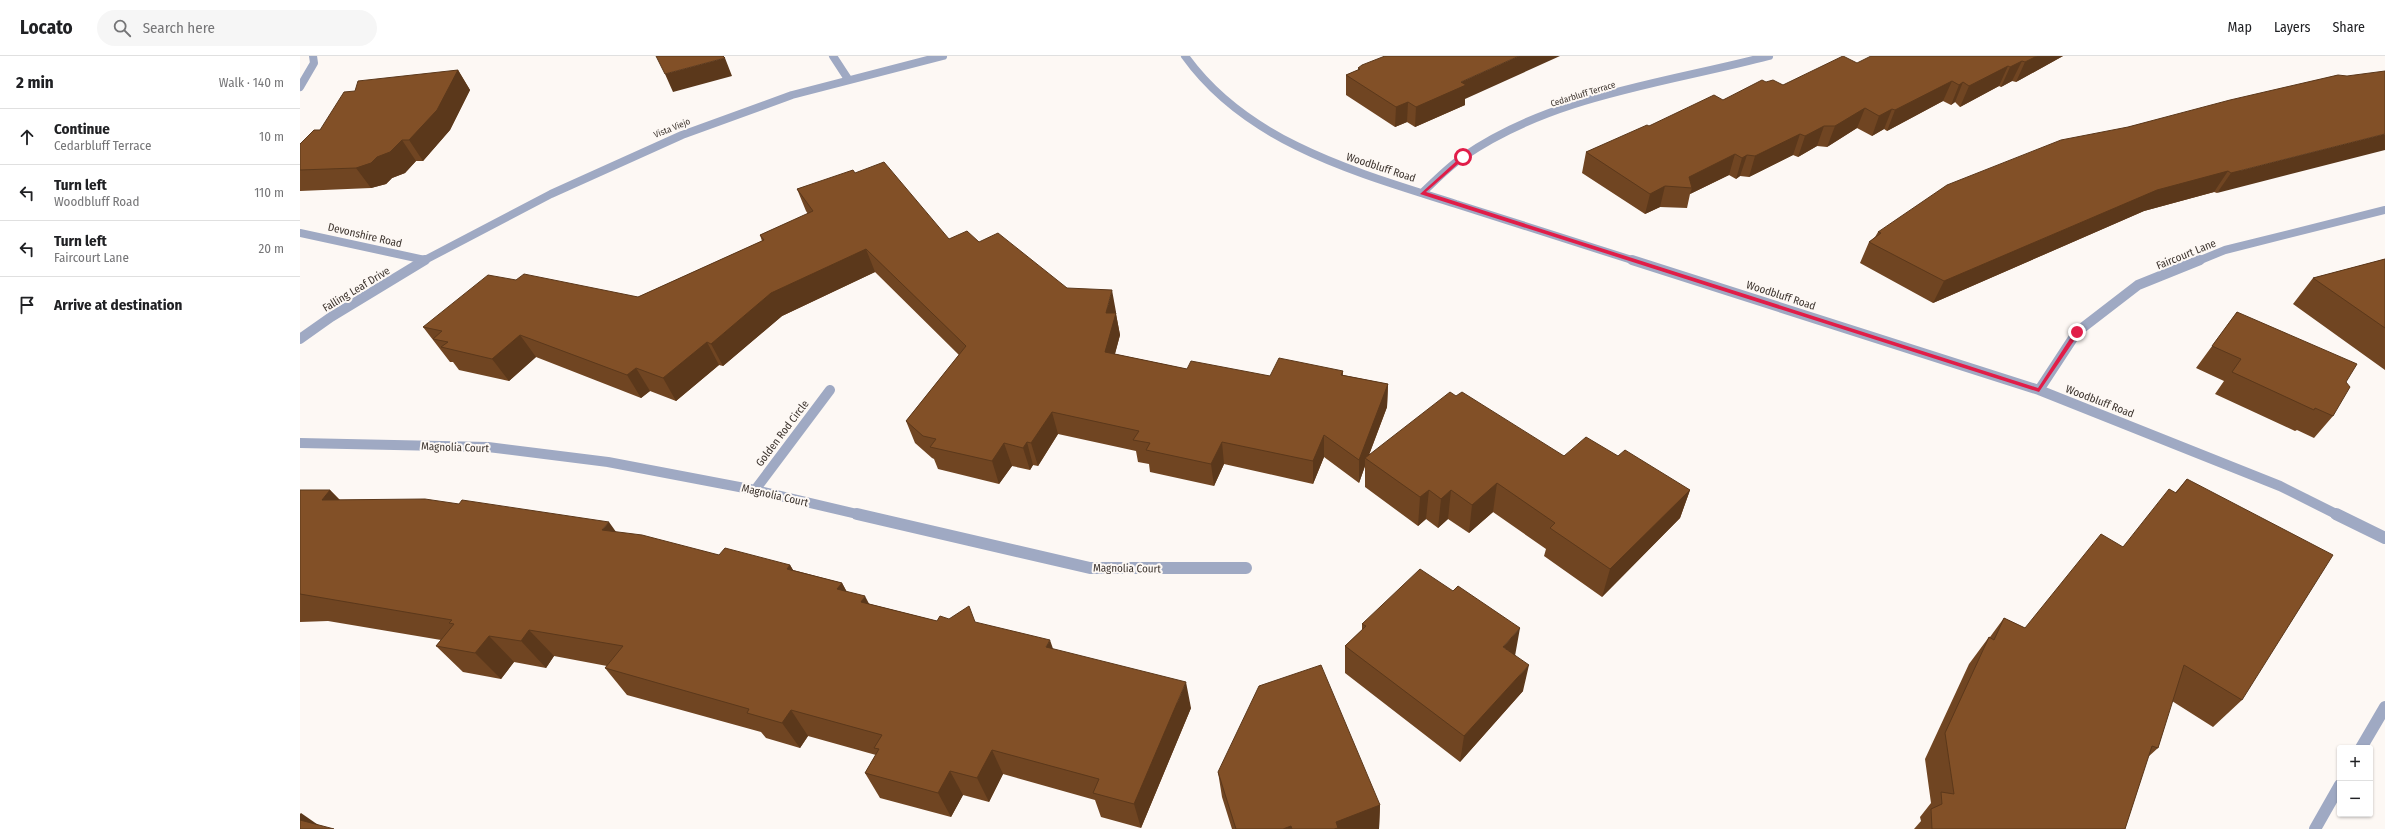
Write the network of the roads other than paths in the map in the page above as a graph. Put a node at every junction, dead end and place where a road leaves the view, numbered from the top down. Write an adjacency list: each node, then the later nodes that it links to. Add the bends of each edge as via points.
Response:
1 (314, 56): 7 (street, via 314,63)
2 (833, 56): 6 (street)
3 (943, 56): 6 (street, Vista Viejo)
4 (1185, 56): 8 (street, Woodbluff Road, via 1218,94 1268,130 1341,167)
5 (1769, 56): 8 (street, Cedarbluff Terrace, via 1642,87 1554,113 1511,130 1463,157)
6 (848, 79): 11 (street, Vista Viejo, via 693,130 600,169)
7 (300, 87)
8 (1422, 193): 14 (street, Woodbluff Road)
9 (2385, 210): 14 (street, Faircourt Lane, via 2225,250 2138,285 2077,332)
10 (300, 233): 11 (street, Devonshire Road)
11 (425, 260): 12 (street, Falling Leaf Drive, via 331,317)
12 (300, 339)
13 (830, 390): 16 (street, Golden Rod Circle)
14 (2039, 390): 17 (street, Woodbluff Road, via 2280,486)
15 (300, 442): 16 (street, Magnolia Court, via 488,447 608,462)
16 (755, 490): 18 (street, Magnolia Court, via 1090,568)
17 (2385, 538)
18 (1246, 568)
19 (2385, 707): 20 (street)
20 (2363, 745)
21 (2337, 790): 22 (street)
22 (2315, 829)

